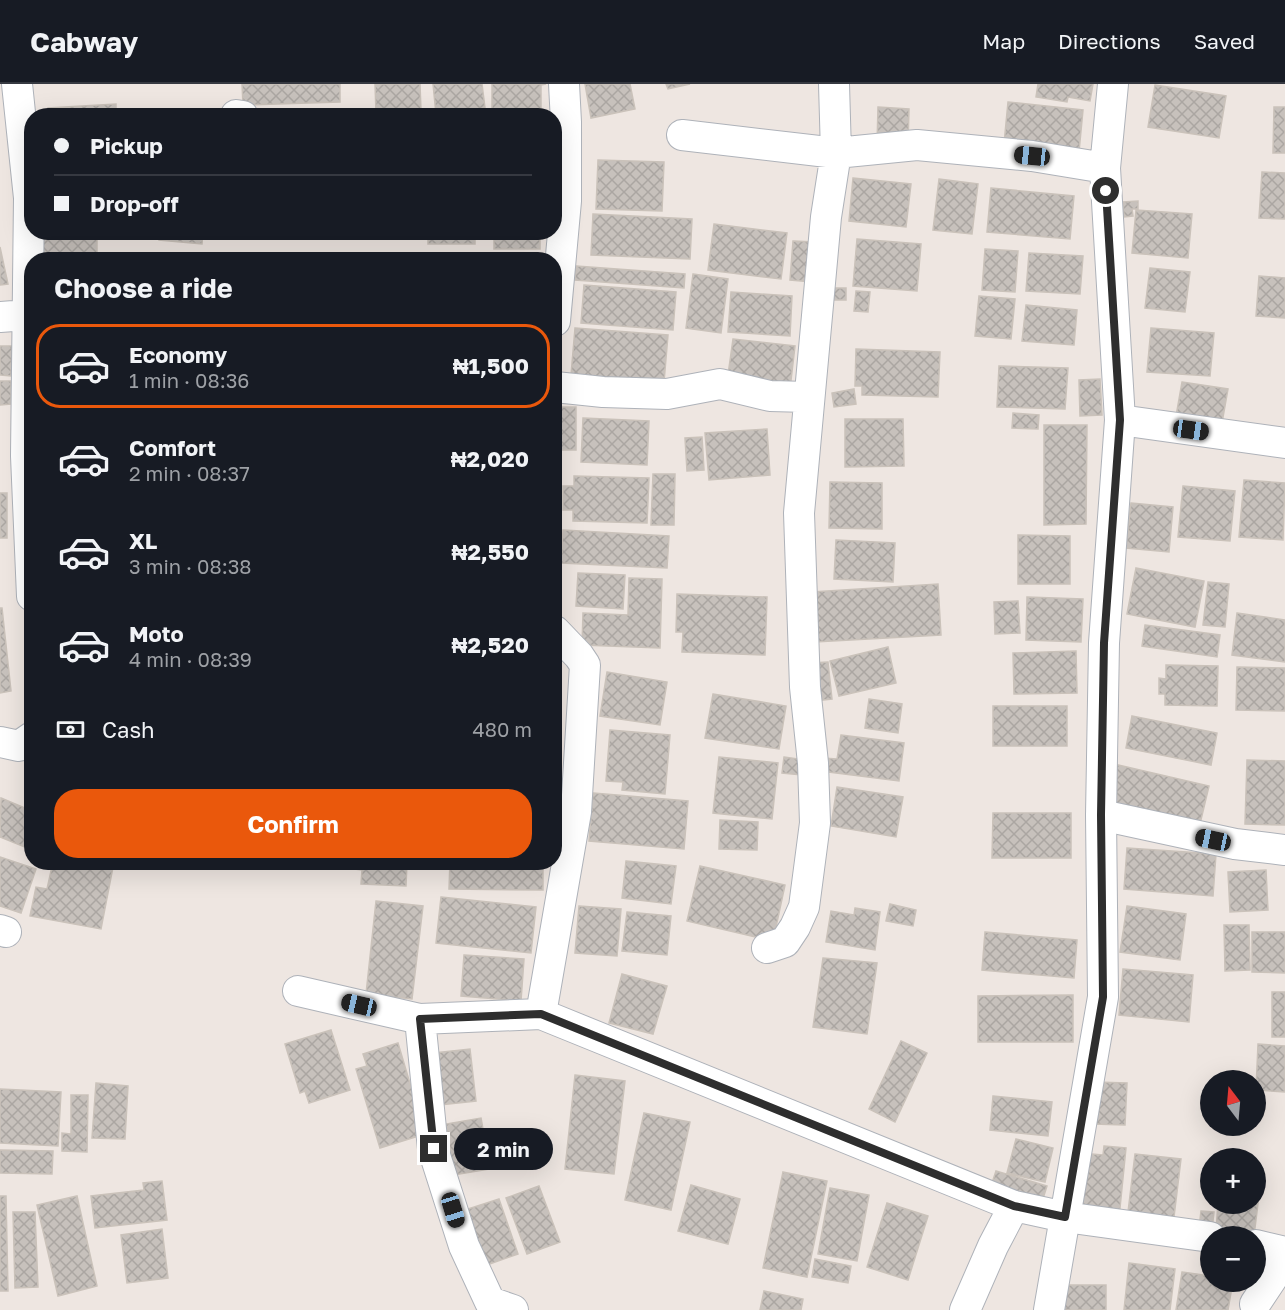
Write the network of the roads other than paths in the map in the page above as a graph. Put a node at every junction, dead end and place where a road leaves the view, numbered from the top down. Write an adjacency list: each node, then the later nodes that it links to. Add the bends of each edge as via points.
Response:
1 (17, 84): 9 (street)
2 (564, 84): 5 (street)
3 (834, 84): 8 (street)
4 (1113, 84): 10 (street)
5 (562, 109)
6 (562, 135): 12 (street, via 567,201)
7 (682, 135): 8 (street)
8 (836, 153): 10 (street, via 917,145 1032,156); 15 (street)
9 (24, 157)
10 (1105, 168): 16 (street)
11 (24, 232): 13 (street)
12 (562, 252)
13 (14, 316): 18 (street)
14 (562, 388): 15 (street, via 667,394 720,384 770,396)
15 (808, 397): 25 (street, via 799,513 814,823 804,907 785,942)
16 (1120, 420): 17 (street); 23 (street, via 1104,643)
17 (1285, 443)
18 (13, 457): 19 (street)
19 (24, 537)
20 (562, 644): 27 (street, via 585,665 576,812)
21 (0, 742): 22 (street, via 19,746)
22 (24, 743)
23 (1101, 815): 24 (street, via 1235,844); 30 (street, via 1103,997)
24 (1285, 850)
25 (767, 948)
26 (298, 991): 28 (street)
27 (541, 1014): 28 (street); 29 (street)
28 (420, 1019): 36 (street, via 434,1149 464,1246 490,1302)
29 (1014, 1206): 30 (street); 37 (street)
30 (1065, 1217): 31 (street); 38 (street)
31 (1200, 1236)
32 (1266, 1247): 33 (street)
33 (1285, 1252)
34 (1285, 1259): 35 (street)
35 (1257, 1298)
36 (513, 1310)
37 (965, 1310)
38 (1049, 1310)

